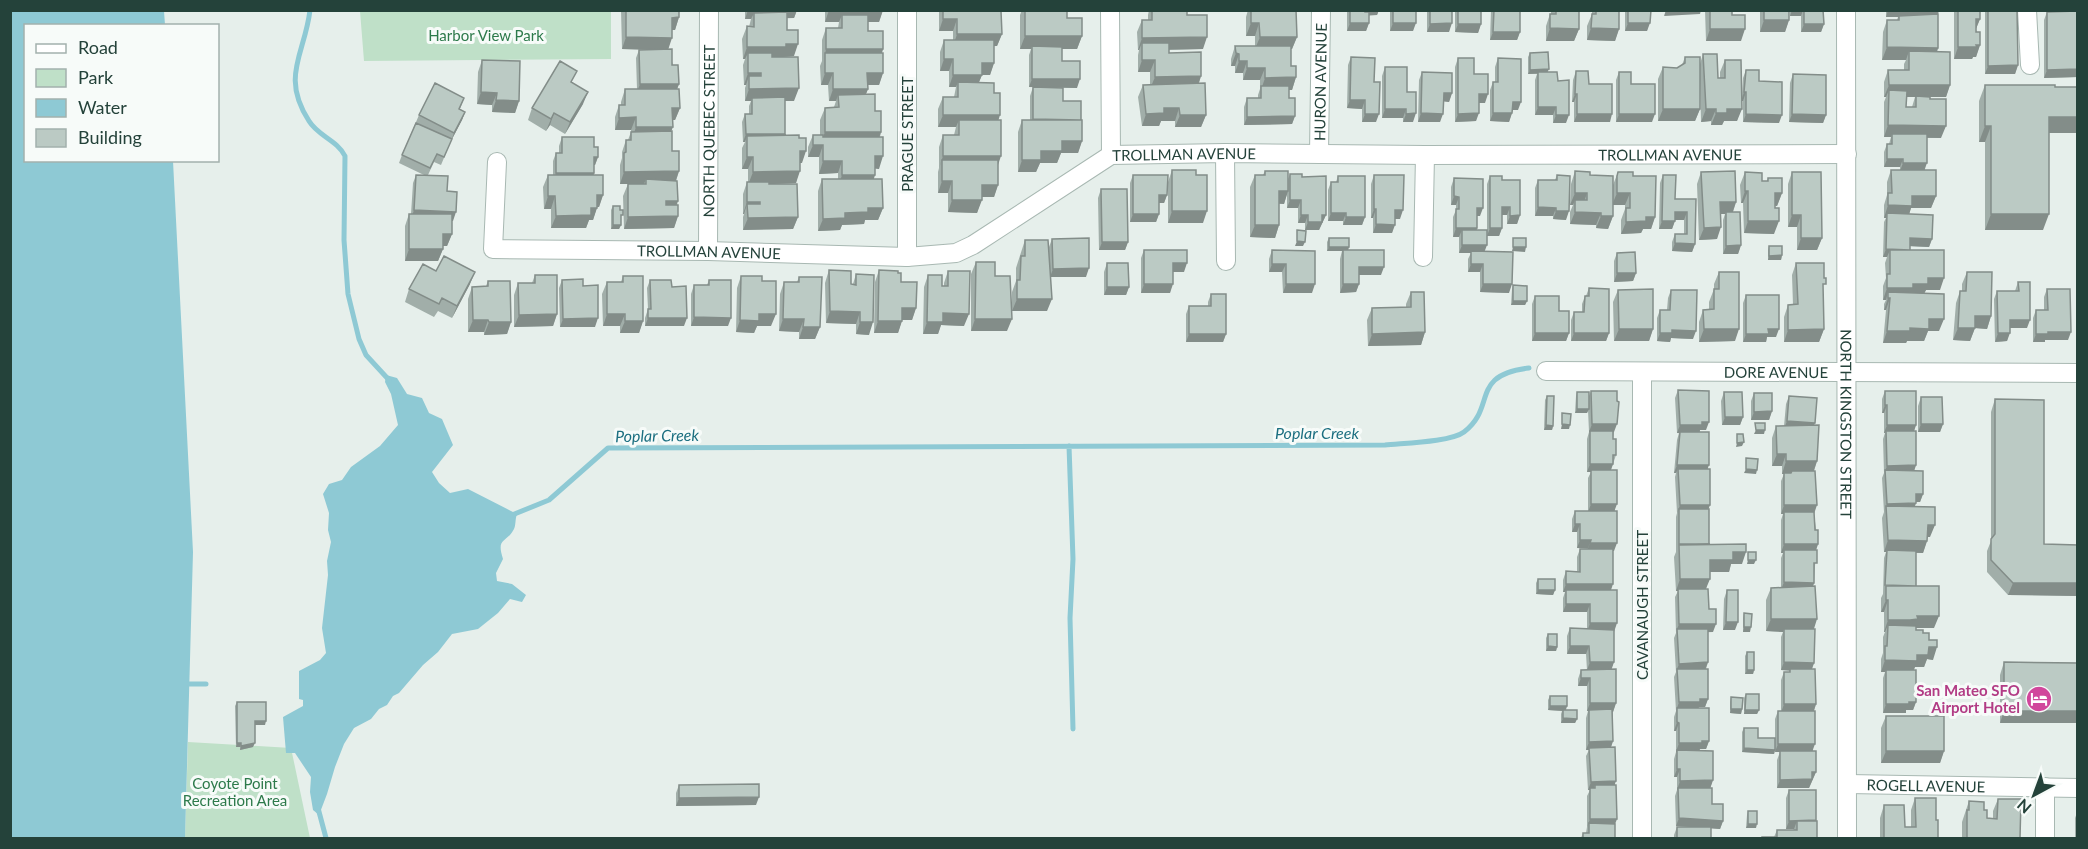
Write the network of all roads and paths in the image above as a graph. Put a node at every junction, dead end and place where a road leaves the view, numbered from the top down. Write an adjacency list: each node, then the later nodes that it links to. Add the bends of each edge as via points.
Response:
1 (709, 10): 14 (street, NORTH QUEBEC STREET)
2 (907, 10): 15 (street, PRAGUE STREET)
3 (1110, 10): 11 (street)
4 (1321, 10): 9 (street, HURON AVENUE)
5 (1846, 10): 10 (street, NORTH KINGSTON STREET)
6 (2027, 10): 7 (street)
7 (2030, 65)
8 (1225, 153): 9 (street, TROLLMAN AVENUE); 11 (street, TROLLMAN AVENUE); 17 (street)
9 (1319, 154): 12 (street, TROLLMAN AVENUE)
10 (1847, 154): 12 (street, TROLLMAN AVENUE); 20 (street, NORTH KINGSTON STREET)
11 (1111, 155): 15 (street, TROLLMAN AVENUE, via 974,245 956,253)
12 (1425, 155): 16 (street)
13 (497, 162): 14 (street, TROLLMAN AVENUE, via 493,249)
14 (708, 251): 15 (street, TROLLMAN AVENUE)
15 (907, 257)
16 (1423, 257)
17 (1226, 261)
18 (1546, 371): 19 (street, DORE AVENUE)
19 (1642, 372): 20 (street, DORE AVENUE); 25 (street, CAVANAUGH STREET)
20 (1847, 373): 21 (street, DORE AVENUE); 22 (street, NORTH KINGSTON STREET)
21 (2078, 373)
22 (1848, 784): 23 (street, ROGELL AVENUE); 26 (street, NORTH KINGSTON STREET)
23 (2045, 788): 24 (street, ROGELL AVENUE); 27 (street)
24 (2078, 788)
25 (1642, 838)
26 (1848, 838)
27 (2045, 838)

